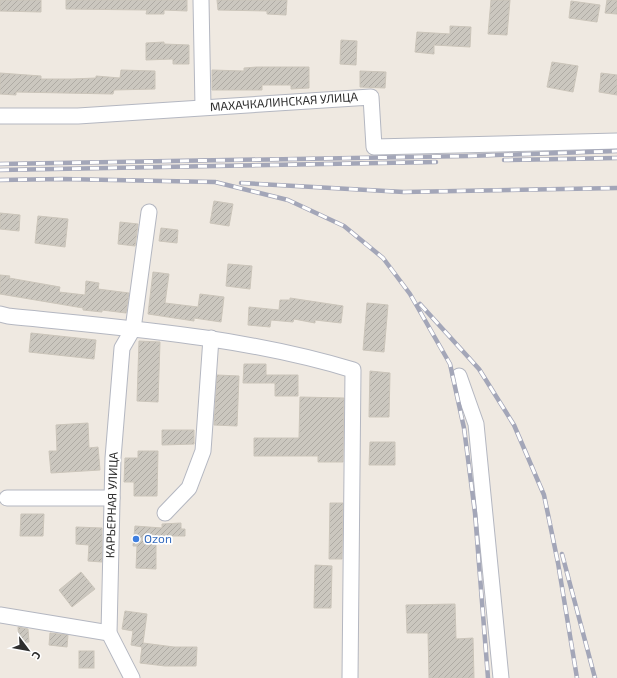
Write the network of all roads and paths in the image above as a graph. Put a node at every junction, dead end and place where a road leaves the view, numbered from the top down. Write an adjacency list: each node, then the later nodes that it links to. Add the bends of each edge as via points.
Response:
1 (201, 0): 2 (street)
2 (203, 107): 3 (street, МАХАЧКАЛИНСКАЯ УЛИЦА, via 78,116); 4 (street, МАХАЧКАЛИНСКАЯ УЛИЦА, via 371,96 374,147)
3 (0, 116)
4 (617, 141)
5 (149, 212): 7 (street, КАРЬЕРНАЯ УЛИЦА)
6 (0, 314): 7 (street)
7 (133, 329): 8 (street); 11 (street, КАРЬЕРНАЯ УЛИЦА, via 122,348)
8 (211, 338): 12 (street, via 203,451 189,488); 16 (street, via 301,356 354,370)
9 (459, 376): 17 (street, via 476,424)
10 (7, 498): 11 (street)
11 (112, 498): 14 (street, КАРЬЕРНАЯ УЛИЦА)
12 (165, 513)
13 (0, 615): 14 (street)
14 (109, 633): 15 (street, КАРЬЕРНАЯ УЛИЦА)
15 (132, 678)
16 (350, 678)
17 (501, 678)

